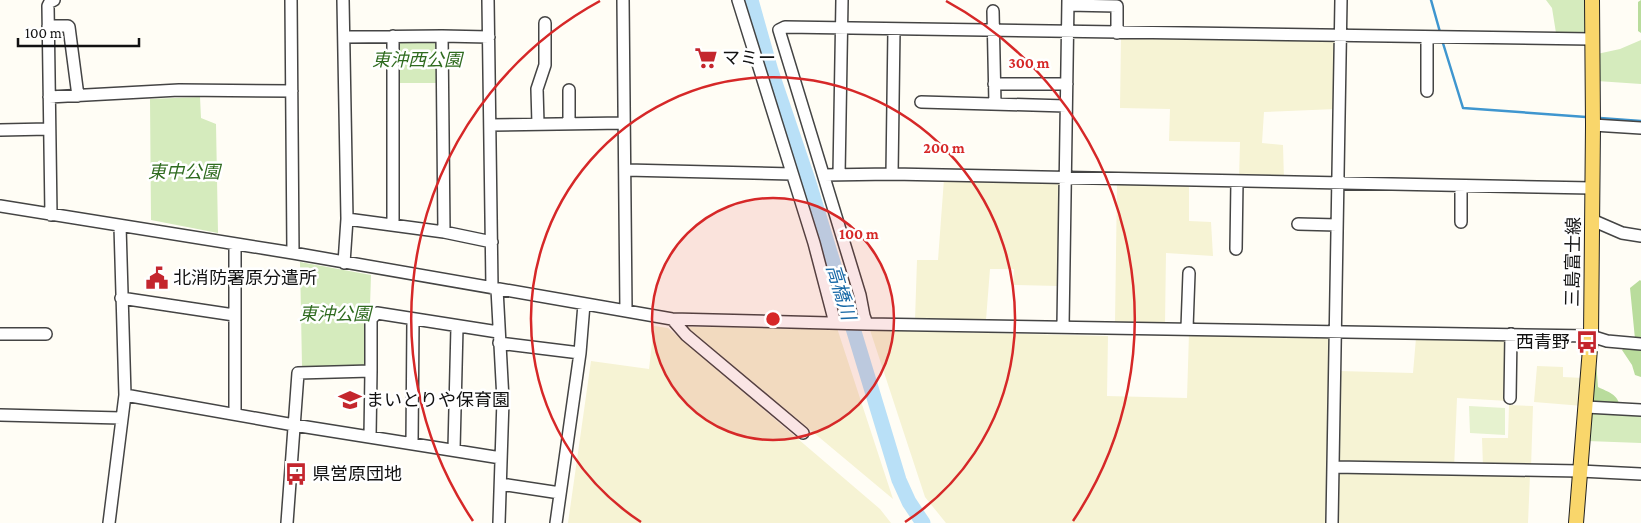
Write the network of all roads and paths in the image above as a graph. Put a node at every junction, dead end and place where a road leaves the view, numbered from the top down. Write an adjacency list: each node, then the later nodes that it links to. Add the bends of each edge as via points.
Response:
1 (54, 0): 13 (street, via 48,6)
2 (291, 0): 29 (street)
3 (343, 0): 22 (street)
4 (488, 0): 23 (street)
5 (623, 0): 37 (street)
6 (738, 0): 45 (street)
7 (842, 0): 14 (street)
8 (1341, 0): 21 (street)
9 (1592, 0): 25 (main road, 三島富士線)
10 (1068, 3): 17 (street); 18 (street, via 1117,6)
11 (993, 11): 16 (street)
12 (545, 23): 38 (street, via 545,65 537,89)
13 (48, 26): 31 (street, via 69,27); 32 (street)
14 (841, 28): 15 (street); 47 (street); 48 (street, via 785,27 779,30)
15 (894, 29): 16 (street); 46 (street)
16 (993, 30): 17 (street); 26 (street)
17 (1068, 32): 18 (street); 27 (street)
18 (1117, 33): 21 (street)
19 (392, 36): 20 (street); 22 (street); 60 (street)
20 (442, 36): 23 (street); 63 (street)
21 (1340, 36): 24 (street); 51 (street)
22 (344, 37): 56 (street)
23 (489, 37): 39 (street)
24 (1436, 37): 25 (street); 30 (street)
25 (1591, 39): 40 (main road, 三島富士線)
26 (994, 84): 27 (street); 34 (street)
27 (1067, 84): 35 (street)
28 (568, 90): 36 (street)
29 (292, 91): 31 (street, via 179,90); 68 (street)
30 (1427, 91)
31 (78, 96): 32 (street)
32 (49, 97): 42 (street)
33 (921, 102): 34 (street)
34 (995, 104): 35 (street)
35 (1066, 106): 49 (street)
36 (569, 123): 37 (street); 38 (street)
37 (624, 123): 44 (street)
38 (538, 124): 39 (street)
39 (491, 125): 65 (street)
40 (1593, 125): 41 (street); 53 (main road, 三島富士線)
41 (1641, 128)
42 (49, 129): 43 (street); 55 (street)
43 (0, 130)
44 (626, 170): 45 (street); 74 (street)
45 (792, 174): 78 (street)
46 (892, 174): 47 (street); 49 (street)
47 (839, 175): 48 (street)
48 (824, 176): 79 (street)
49 (1065, 178): 50 (street); 80 (street)
50 (1237, 181): 51 (street); 67 (street)
51 (1338, 183): 52 (street); 61 (street)
52 (1462, 186): 53 (street); 58 (street)
53 (1592, 188): 57 (main road, 三島富士線)
54 (0, 206): 55 (street)
55 (50, 215): 62 (street)
56 (347, 219): 60 (street); 69 (street)
57 (1592, 220): 64 (street, via 1622,233); 87 (main road, 三島富士線)
58 (1461, 222)
59 (1298, 224): 61 (street)
60 (393, 225): 63 (street)
61 (1337, 225): 83 (street)
62 (120, 226): 66 (street); 72 (street)
63 (444, 232): 65 (street)
64 (1641, 236)
65 (492, 242): 71 (street)
66 (235, 245): 68 (street); 75 (street)
67 (1236, 249)
68 (293, 253): 69 (street)
69 (344, 262): 71 (street)
70 (1189, 273): 82 (street)
71 (495, 288): 73 (street); 88 (street)
72 (121, 298): 75 (street); 92 (street)
73 (584, 304): 74 (street); 90 (street)
74 (626, 310): 76 (street)
75 (234, 315): 96 (street)
76 (672, 318): 78 (street); 100 (street, via 686,336)
77 (413, 320): 81 (street); 91 (street, via 378,314 371,319); 102 (street)
78 (837, 323): 79 (street)
79 (867, 324): 80 (street)
80 (1062, 326): 82 (street)
81 (457, 327): 88 (street); 103 (street)
82 (1187, 328): 83 (street)
83 (1336, 331): 86 (street); 105 (street)
84 (0, 334): 85 (street)
85 (46, 334)
86 (1511, 334): 87 (street); 93 (street)
87 (1591, 336): 89 (street); 94 (main road, 三島富士線)
88 (499, 337): 90 (street); 104 (street, via 503,400)
89 (1641, 344)
90 (580, 353): 109 (street)
91 (371, 372): 99 (street, via 298,373); 101 (street)
92 (125, 395): 96 (street); 98 (street)
93 (1510, 398)
94 (1586, 407): 95 (street); 106 (main road, 三島富士線)
95 (1641, 410)
96 (235, 414): 99 (street)
97 (0, 415): 98 (street)
98 (121, 418): 110 (street)
99 (294, 425): 101 (street); 111 (street)
100 (803, 433)
101 (370, 437): 102 (street)
102 (412, 443): 103 (street)
103 (454, 449): 104 (street)
104 (501, 458): 108 (street)
105 (1333, 467): 106 (street); 114 (street)
106 (1580, 470): 107 (street); 115 (main road, 三島富士線)
107 (1641, 474)
108 (500, 484): 109 (street); 112 (street)
109 (560, 493): 113 (street)
110 (109, 523)
111 (287, 523)
112 (499, 523)
113 (556, 523)
114 (1332, 523)
115 (1576, 523)

